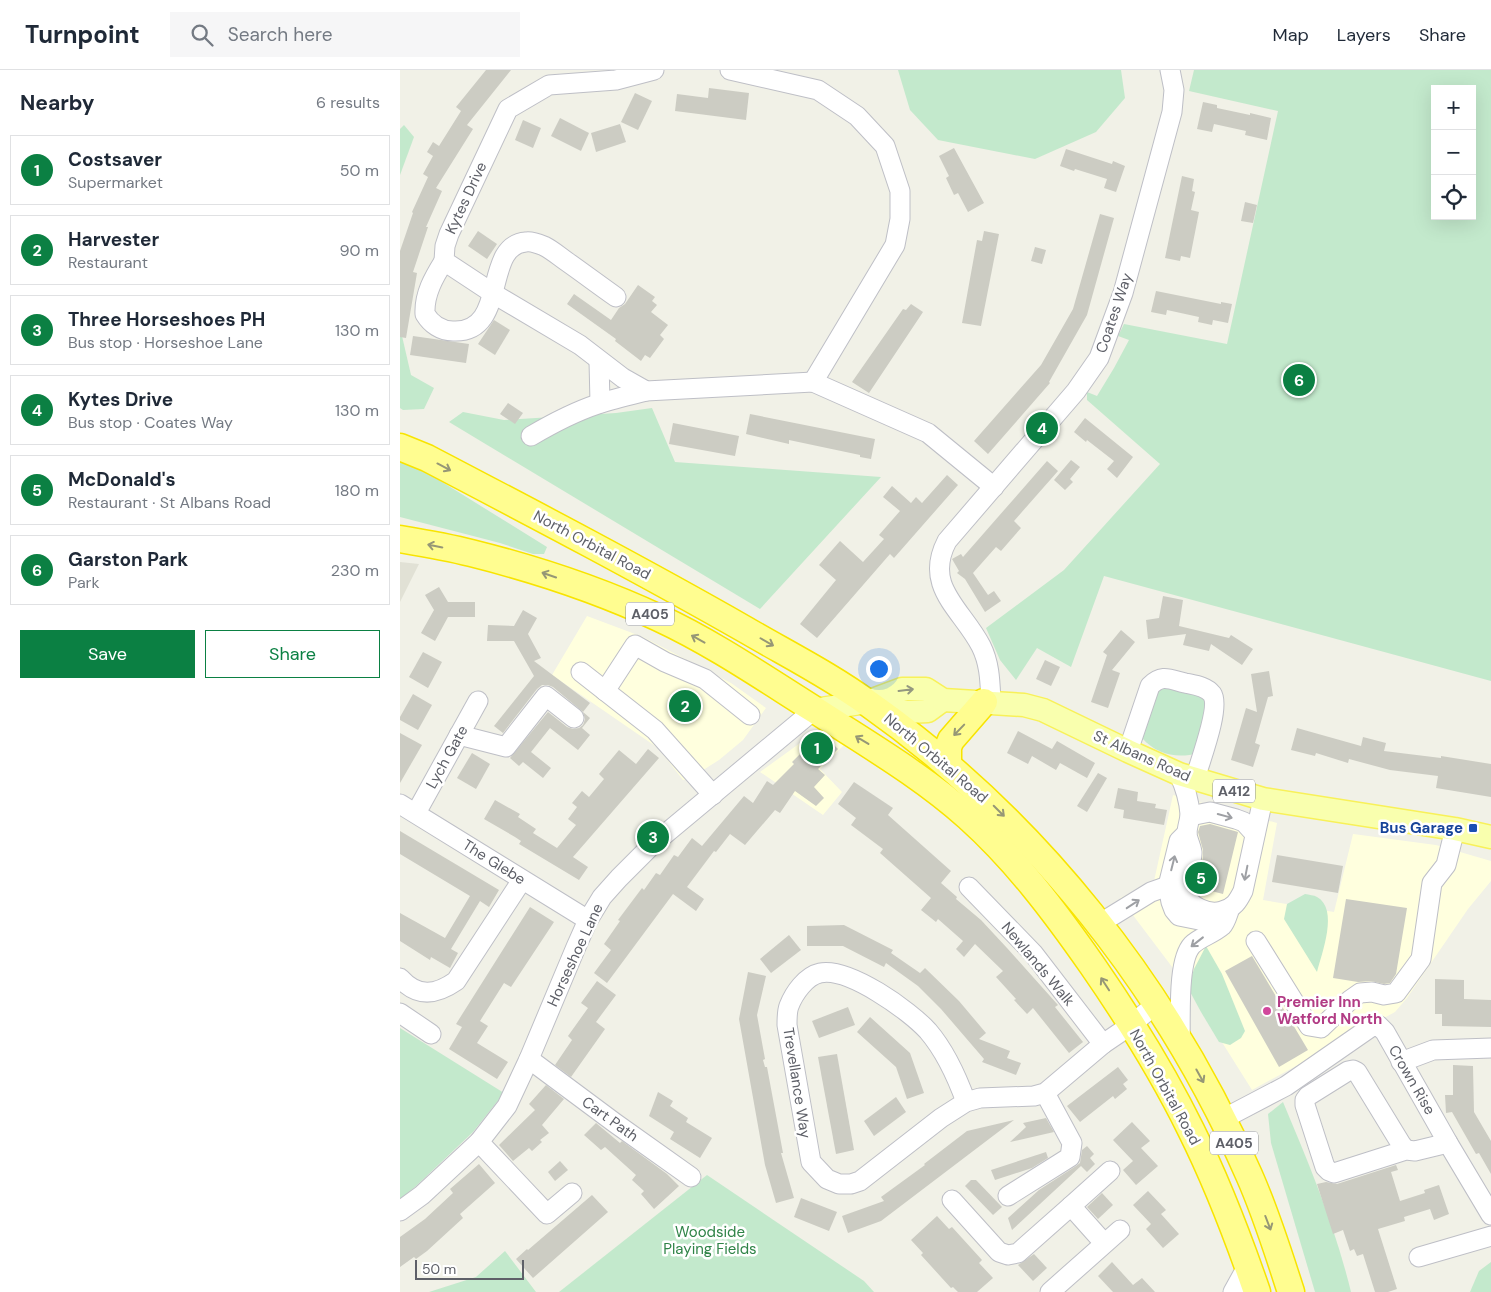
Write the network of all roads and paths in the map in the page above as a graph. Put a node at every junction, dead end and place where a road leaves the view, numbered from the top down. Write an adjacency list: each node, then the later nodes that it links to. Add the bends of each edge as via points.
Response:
1 (730, 70): 11 (street, via 818,90 857,116 885,146 900,191 900,219 895,245)
2 (1170, 70): 6 (street, Coates Way)
3 (1186, 70): 6 (street, via 1180,85)
4 (645, 71): 5 (street, Kytes Drive, via 616,80)
5 (560, 77): 7 (street, Kytes Drive, via 508,109 449,234)
6 (1174, 90): 16 (street, Coates Way, via 1172,112 1123,293 1099,358 1076,391)
7 (444, 261): 8 (street); 8 (street, via 435,275 424,306 425,314 436,326 462,331 473,325 485,314)
8 (494, 294): 9 (street, via 506,251 527,241 543,245); 10 (street, via 580,345)
9 (616, 297)
10 (599, 361): 12 (street); 13 (street)
11 (813, 382): 12 (street); 16 (street, via 928,433)
12 (646, 391): 13 (street)
13 (600, 403): 14 (street, via 567,416)
14 (531, 436)
15 (400, 447): 18 (highway, North Orbital Road / A405, one-way to 18, via 436,462)
16 (994, 487): 25 (street, Coates Way, via 947,540 939,569 946,594 987,659 990,669)
17 (400, 539): 19 (highway, North Orbital Road / A405, one-way to 17, via 661,618 606,595 469,552)
18 (725, 618): 24 (highway, North Orbital Road / A405, one-way to 24); 26 (highway, via 732,641 793,678)
19 (721, 652): 21 (street); 26 (highway, North Orbital Road / A405)
20 (581, 672): 22 (street)
21 (705, 679): 22 (street, via 635,645); 27 (street)
22 (604, 691): 34 (street, via 655,730)
23 (478, 701): 29 (street, Lych Gate)
24 (868, 702): 25 (main road, St Albans Road / A412, via 902,689 926,689 942,700); 26 (main road, St Albans Road / A412); 31 (highway, North Orbital Road / A405); 32 (highway, via 893,740 907,752)
25 (987, 702): 30 (main road, St Albans Road / A412, via 1043,710); 31 (highway, one-way to 31, via 950,740)
26 (814, 710): 32 (highway, North Orbital Road / A405, one-way to 26); 34 (street, Horseshoe Lane)
27 (750, 715)
28 (574, 718): 29 (street, via 546,696 506,747)
29 (459, 735): 36 (street, Lych Gate)
30 (1128, 751): 33 (main road, St Albans Road / A412); 33 (street, via 1150,686 1157,679 1166,678 1205,688 1213,695 1215,704 1212,721)
31 (948, 764): 46 (highway, North Orbital Road / A405, one-way to 46, via 1018,831)
32 (917, 776): 52 (highway, North Orbital Road / A405, one-way to 32, via 1069,931 1022,873 969,818)
33 (1187, 777): 35 (main road, St Albans Road / A412); 37 (street)
34 (713, 795): 45 (street, Horseshoe Lane, via 652,845 619,878)
35 (1263, 799): 38 (main road, St Albans Road / A412); 39 (street)
36 (408, 809): 41 (street, The Glebe)
37 (1188, 824): 39 (street, one-way to 39, via 1210,812 1244,822); 42 (street, one-way to 37, via 1179,841); 44 (street, via 1192,852 1184,884 1185,893 1198,909 1221,912)
38 (1455, 829): 40 (main road, St Albans Road / A412); 47 (street, via 1446,865 1432,883 1421,960 1396,993 1360,993 1322,1028 1309,1026)
39 (1255, 834): 44 (street, one-way to 44, via 1243,891)
40 (1491, 837)
41 (522, 880): 45 (street, The Glebe); 49 (street, via 456,981 430,993)
42 (1168, 886): 44 (street, via 1178,916); 46 (street, one-way to 42, via 1151,892)
43 (969, 887): 55 (street, Newlands Walk, via 1033,954)
44 (1226, 917): 54 (street, one-way to 54, via 1192,944 1188,951 1179,997)
45 (588, 920): 58 (street, Horseshoe Lane)
46 (1099, 924): 50 (highway, North Orbital Road / A405)
47 (1256, 941)
48 (400, 978): 49 (street)
49 (419, 991): 51 (street)
50 (1156, 1004): 52 (street); 54 (highway, North Orbital Road / A405)
51 (402, 1014): 53 (street)
52 (1131, 1025): 55 (street); 79 (highway, North Orbital Road / A405, via 1191,1130)
53 (431, 1034)
54 (1180, 1041): 63 (highway, North Orbital Road / A405, one-way to 63)
55 (1103, 1044): 61 (street)
56 (1491, 1048): 59 (street, via 1433,1050)
57 (1329, 1055): 59 (street, Crown Rise, via 1371,1026 1378,1025); 60 (street); 63 (street, Crown Rise, via 1286,1086)
58 (529, 1059): 64 (street, Horseshoe Lane, via 507,1106); 68 (street, Cart Path)
59 (1401, 1062): 65 (street, Crown Rise)
60 (1339, 1077): 66 (street, via 1348,1071 1357,1072); 66 (street, via 1305,1100 1329,1172)
61 (1045, 1093): 62 (street, Trevellance Way); 70 (street, via 1072,1143 1070,1157)
62 (966, 1102): 62 (street, Trevellance Way, via 860,1180 839,1184 827,1179 811,1162 788,1034 788,1007 796,991 820,973 852,979 882,994 908,1012 928,1032 948,1059)
63 (1223, 1118): 83 (highway, North Orbital Road / A405, one-way to 83, via 1250,1176)
64 (479, 1142): 69 (street, via 547,1214); 73 (street, Horseshoe Lane)
65 (1448, 1143): 66 (street); 74 (street, Crown Rise)
66 (1406, 1150)
67 (1110, 1171): 72 (street)
68 (691, 1177)
69 (572, 1193)
70 (1008, 1196)
71 (952, 1200): 72 (street, via 999,1252 1008,1255 1018,1253)
72 (1071, 1206): 77 (street)
73 (400, 1211)
74 (1491, 1215)
75 (1120, 1230): 77 (street)
76 (1491, 1236): 78 (street)
77 (1104, 1243): 80 (street)
78 (1419, 1257)
79 (1248, 1265): 81 (street); 82 (highway, North Orbital Road / A405)
80 (1050, 1292)
81 (1233, 1292)
82 (1257, 1292)
83 (1292, 1292)

